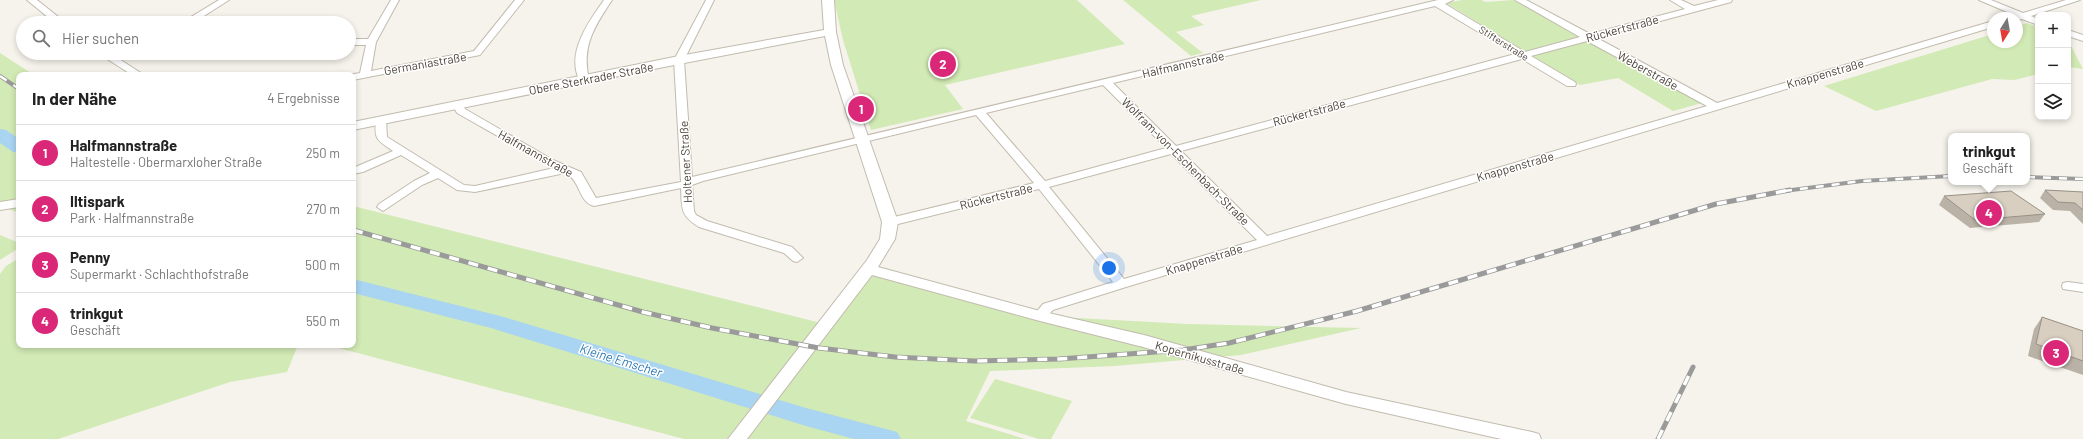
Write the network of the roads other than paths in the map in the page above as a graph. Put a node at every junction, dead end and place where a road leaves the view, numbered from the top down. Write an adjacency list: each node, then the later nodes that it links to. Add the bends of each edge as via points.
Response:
1 (31, 0): 17 (street)
2 (225, 0): 18 (street)
3 (395, 0): 30 (street)
4 (520, 0): 35 (street, Germaniastraße, via 477,53)
5 (608, 0): 37 (street, via 591,25 585,40 580,65)
6 (710, 0): 33 (street)
7 (828, 0): 24 (street)
8 (1449, 0): 14 (street, Halfmannstraße)
9 (1519, 0): 27 (street, Weberstraße)
10 (1674, 0): 15 (street)
11 (1728, 0): 15 (street, Rückertstraße)
12 (1983, 0): 16 (street)
13 (2076, 0): 19 (street)
14 (1437, 3): 31 (street, Stifterstraße); 38 (street, Halfmannstraße)
15 (1693, 9): 27 (street, Rückertstraße)
16 (2008, 12)
17 (52, 16)
18 (198, 16)
19 (2023, 16)
20 (2023, 18): 21 (street)
21 (2035, 20)
22 (1987, 26): 41 (street, Knappenstraße)
23 (2071, 30): 26 (street)
24 (830, 32): 33 (street, Obere Sterkrader Straße); 45 (street, via 837,65)
25 (2071, 34): 28 (street)
26 (2083, 34)
27 (1589, 37): 31 (street, Rückertstraße); 41 (street, Weberstraße)
28 (2083, 38)
29 (356, 42): 30 (street)
30 (371, 42): 35 (street)
31 (1522, 54): 39 (street, Stifterstraße); 46 (street, Rückertstraße)
32 (117, 60): 34 (street)
33 (679, 60): 37 (street, Obere Sterkrader Straße); 51 (street, Holtener Straße)
34 (135, 72)
35 (365, 74): 36 (street, Germaniastraße)
36 (356, 76)
37 (584, 79): 40 (street, Obere Sterkrader Straße)
38 (1106, 82): 42 (street, Halfmannstraße); 46 (street, Wolfram-von-Eschenbach-Straße)
39 (1571, 84)
40 (457, 104): 43 (street, Obere Sterkrader Straße); 48 (street, Halfmannstraße, via 461,111 549,162)
41 (1715, 106): 57 (street, Knappenstraße)
42 (980, 112): 45 (street, Halfmannstraße); 52 (street)
43 (381, 120): 44 (street, Obere Sterkrader Straße); 47 (street, via 382,139)
44 (356, 125)
45 (863, 139): 51 (street, Halfmannstraße, via 699,178); 56 (street)
46 (1175, 148): 52 (street, Rückertstraße); 57 (street, Wolfram-von-Eschenbach-Straße)
47 (401, 151): 49 (street); 50 (street)
48 (567, 169): 50 (street, via 466,190); 51 (street, Halfmannstraße, via 577,174 594,202)
49 (356, 170)
50 (438, 174): 55 (street, via 418,183)
51 (686, 184): 58 (street, Holtener Straße, via 688,211 697,221 788,250)
52 (1042, 185): 56 (street, Rückertstraße); 60 (street)
53 (16, 203): 54 (street)
54 (0, 206)
55 (383, 207)
56 (890, 222): 59 (street, via 886,244)
57 (1265, 241): 60 (street, Knappenstraße)
58 (797, 258)
59 (868, 269): 63 (street, Kopernikusstraße); 64 (street)
60 (1121, 284): 63 (street, Knappenstraße, via 1048,307)
61 (2068, 286): 62 (street)
62 (2083, 288)
63 (1040, 316): 65 (street, Kopernikusstraße, via 1144,341 1346,398)
64 (736, 439)
65 (1532, 439)

